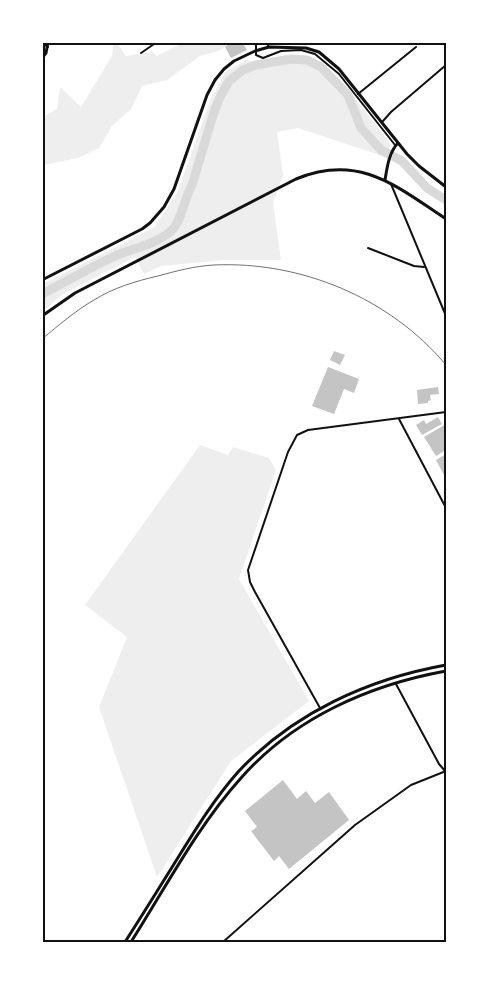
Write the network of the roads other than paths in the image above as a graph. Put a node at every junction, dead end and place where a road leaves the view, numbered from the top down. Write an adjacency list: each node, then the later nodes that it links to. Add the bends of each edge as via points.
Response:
1 (157, 42): 9 (street)
2 (266, 42): 6 (street)
3 (42, 43): 5 (street)
4 (256, 43): 8 (street)
5 (48, 45): 10 (main road)
6 (269, 47): 8 (main road); 12 (main road, via 306,48 319,52 339,69)
7 (416, 47): 12 (street)
8 (255, 51): 12 (street, via 258,58 281,51 301,50 315,54); 21 (main road, via 234,61 215,80 164,208 142,229)
9 (141, 53)
10 (42, 58)
11 (446, 65): 13 (street)
12 (358, 95): 13 (main road)
13 (380, 124): 14 (main road)
14 (396, 146): 15 (main road); 17 (main road)
15 (386, 180): 16 (main road); 22 (main road, via 350,169 335,168 308,174 75,293)
16 (390, 182): 18 (main road); 20 (street)
17 (446, 187)
18 (446, 219)
19 (368, 248): 20 (street, via 414,266)
20 (425, 267): 23 (street)
21 (42, 280)
22 (42, 316)
23 (446, 316)
24 (446, 412): 25 (street)
25 (399, 419): 26 (street); 30 (street, via 308,430 297,435 288,452 248,570 255,592)
26 (446, 508)
27 (446, 665): 30 (main road, via 393,677)
28 (446, 671): 29 (main road)
29 (396, 682): 31 (street, via 439,764); 33 (main road, via 323,713 259,759 212,814)
30 (320, 708): 32 (main road, via 276,737 232,780 198,826)
31 (446, 771): 34 (street, via 411,785 355,825)
32 (125, 942)
33 (131, 942)
34 (222, 942)

